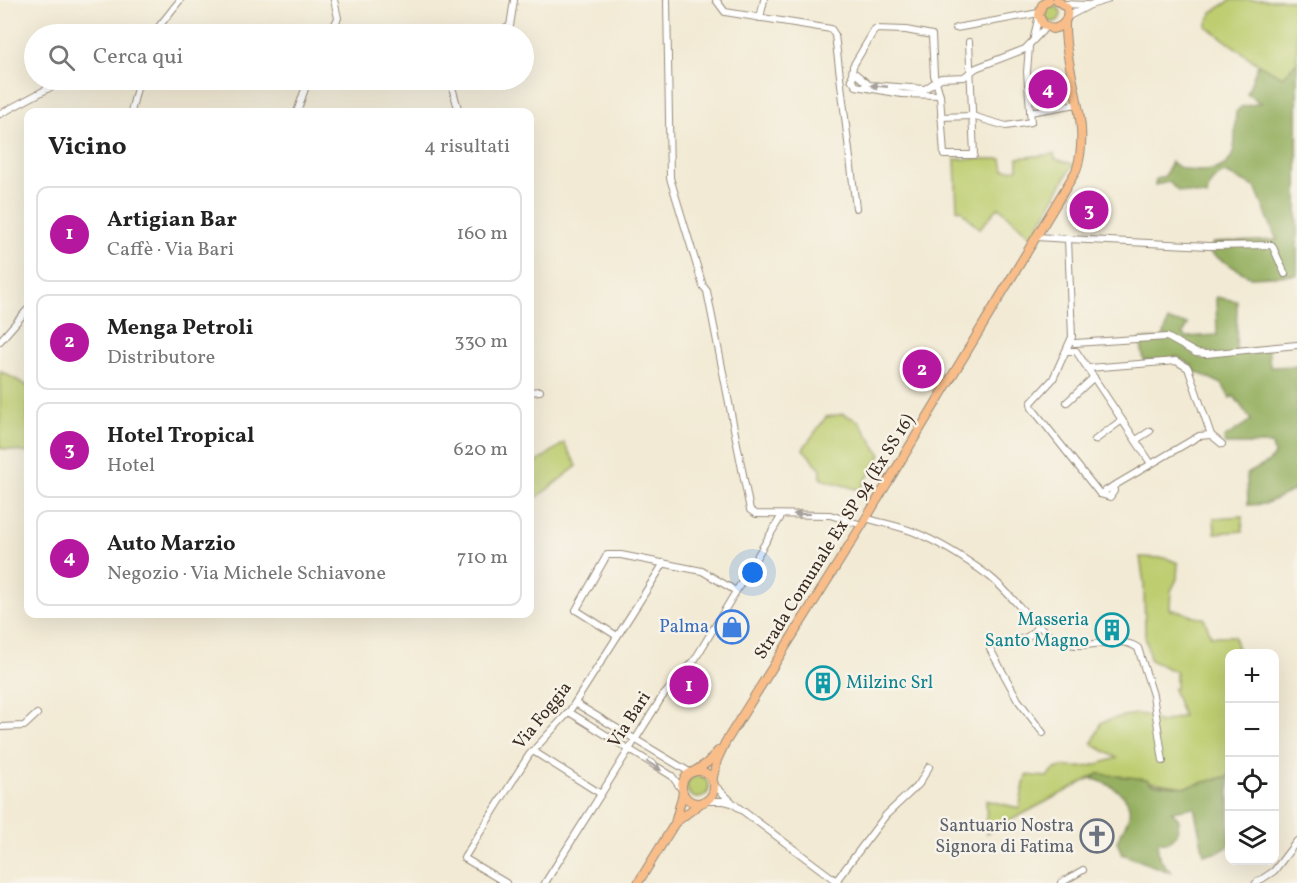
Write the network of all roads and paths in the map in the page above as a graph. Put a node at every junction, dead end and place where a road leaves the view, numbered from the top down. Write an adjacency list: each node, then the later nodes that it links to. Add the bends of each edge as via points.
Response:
1 (180, 0): 14 (street)
2 (334, 0): 15 (street, via 338,18)
3 (514, 0): 16 (street)
4 (667, 0): 60 (street, via 670,178 707,291 753,513)
5 (716, 0): 12 (street, via 724,12)
6 (764, 0): 12 (street)
7 (1107, 0): 10 (street)
8 (1046, 1): 11 (main road)
9 (1061, 2): 10 (street); 13 (main road, Strada Comunale Ex SP 94 (Ex SS 16))
10 (1090, 5): 13 (street)
11 (1039, 14): 17 (street); 18 (main road, Strada Comunale Ex SP 94 (Ex SS 16)); 20 (street)
12 (760, 18): 38 (street, via 825,27 835,35)
13 (1066, 20): 18 (main road); 21 (main road, Strada Comunale Ex SP 94 (Ex SS 16))
14 (161, 24)
15 (335, 24)
16 (510, 24)
17 (956, 28)
18 (1049, 28): 20 (street, via 1037,34); 21 (main road, Strada Comunale Ex SP 94 (Ex SS 16))
19 (969, 42): 22 (street)
20 (1031, 44): 22 (street); 34 (street, via 1027,72)
21 (1066, 53): 30 (main road, Strada Comunale Ex SP 94 (Ex SS 16))
22 (970, 73): 24 (street); 36 (street)
23 (852, 75): 24 (street, one-way to 23, via 925,88 877,86); 24 (street, via 875,29 906,30 932,35); 29 (street, via 852,84 876,91)
24 (936, 82): 29 (street)
25 (45, 90): 35 (street)
26 (137, 90): 31 (street)
27 (305, 90): 32 (street)
28 (453, 90): 33 (street)
29 (940, 95): 37 (street)
30 (1077, 104): 34 (street); 39 (main road, Strada Comunale Ex SP 94 (Ex SS 16), via 1080,160)
31 (132, 108)
32 (298, 108)
33 (458, 108)
34 (1030, 112): 36 (street, via 1031,122 1006,126)
35 (0, 114)
36 (972, 116): 37 (street); 37 (street, via 974,154 944,155)
37 (941, 117)
38 (856, 208)
39 (1036, 237): 40 (street); 61 (main road, Strada Comunale Ex SP 94 (Ex SS 16))
40 (1068, 239): 41 (street, via 1272,245); 43 (street)
41 (1285, 274)
42 (24, 314): 44 (street)
43 (1074, 340): 45 (street, via 1167,337 1196,353 1206,354); 46 (street); 47 (street)
44 (0, 341)
45 (1297, 345)
46 (1067, 351): 47 (street); 59 (street, via 1053,379 1031,403 1032,408 1100,494)
47 (1076, 351): 48 (street)
48 (1089, 368): 49 (street); 55 (street, via 1176,361 1188,368)
49 (1094, 377): 52 (street); 53 (street)
50 (540, 391): 51 (street)
51 (534, 392)
52 (1067, 402)
53 (1122, 420): 56 (street); 57 (street)
54 (1150, 430): 57 (street)
55 (1210, 435): 58 (street); 59 (street, via 1199,436 1167,457)
56 (1095, 440)
57 (1136, 440): 59 (street)
58 (1222, 444)
59 (1150, 462)
60 (782, 515): 61 (street, one-way to 60, via 830,515); 63 (street, Via Bari)
61 (864, 522): 64 (street, via 912,531 945,547 990,577); 72 (main road, Strada Comunale Ex SP 94 (Ex SS 16))
62 (664, 563): 63 (street, via 702,571); 65 (street, Via Foggia); 65 (street, via 607,555 576,610)
63 (736, 591): 71 (street, Via Bari, via 694,661 662,698)
64 (1037, 626): 70 (street, via 1028,638 991,643 990,649 1017,700); 75 (street, via 1066,644 1123,642 1138,648 1153,695)
65 (617, 636): 66 (street, Via Foggia)
66 (575, 703): 67 (street, Via Foggia); 71 (street)
67 (569, 712): 73 (street); 74 (street, Via Foggia)
68 (36, 714): 69 (street, via 24,726)
69 (0, 728)
70 (1043, 733)
71 (635, 740): 73 (street, Via Bari); 77 (street)
72 (725, 743): 77 (main road, Strada Comunale Ex SP 94 (Ex SS 16), via 707,763); 78 (main road, Strada Comunale Ex SP 94 (Ex SS 16))
73 (629, 750): 79 (street, one-way to 79, via 672,776); 80 (street, Via Bari)
74 (533, 752): 80 (street); 87 (street, Via Foggia, via 464,858)
75 (1163, 761)
76 (929, 767): 86 (street, via 919,784 886,815)
77 (692, 772): 78 (main road, via 706,774); 79 (main road, via 684,780)
78 (713, 782): 81 (main road, via 711,794); 82 (street)
79 (683, 792): 81 (main road, via 689,800); 83 (main road)
80 (601, 794): 88 (street, Via Bari)
81 (703, 802): 82 (street); 83 (main road)
82 (735, 805): 86 (street)
83 (675, 823): 89 (main road)
84 (1297, 842): 91 (street, via 1274,871)
85 (1083, 870): 90 (street)
86 (837, 882)
87 (506, 883)
88 (545, 883)
89 (638, 883)
90 (1061, 883)
91 (1256, 883)

